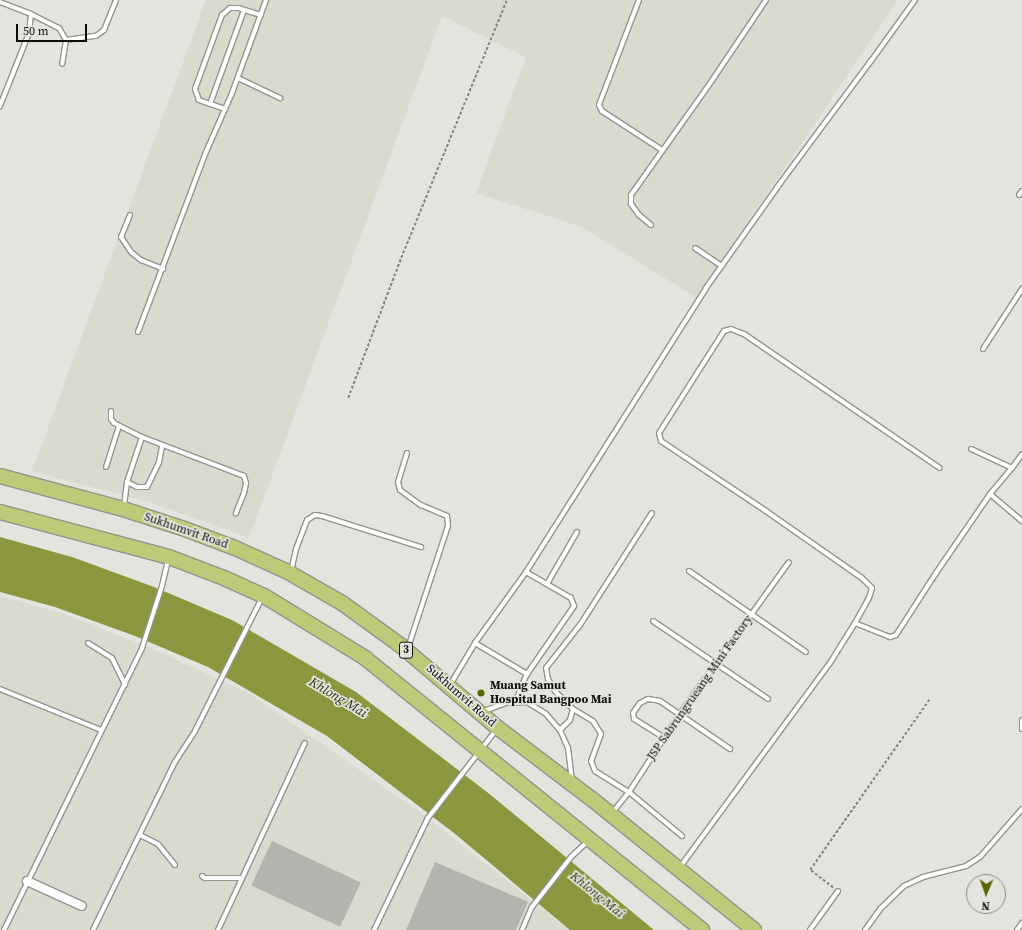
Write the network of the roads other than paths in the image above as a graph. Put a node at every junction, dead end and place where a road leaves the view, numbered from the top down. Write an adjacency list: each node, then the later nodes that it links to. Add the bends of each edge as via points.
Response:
1 (116, 0): 10 (lane, via 104,30 96,36)
2 (266, 0): 9 (lane)
3 (639, 0): 17 (lane, via 599,105 602,111)
4 (766, 0): 17 (lane, via 714,79)
5 (915, 0): 21 (lane)
6 (0, 2): 8 (lane)
7 (244, 10): 9 (lane); 14 (lane); 14 (lane, via 230,8 222,15 195,89 199,100)
8 (31, 14): 10 (lane, via 59,28); 15 (lane, via 29,32)
9 (261, 15): 12 (lane)
10 (66, 40): 11 (lane)
11 (62, 64)
12 (238, 78): 13 (lane); 16 (lane)
13 (280, 98)
14 (210, 104): 16 (lane)
15 (0, 106)
16 (225, 109): 22 (lane, via 206,152)
17 (662, 150): 19 (lane, via 631,194 631,204)
18 (130, 215): 22 (lane, via 121,237 131,252 141,260)
19 (651, 225)
20 (695, 248): 21 (lane)
21 (722, 266): 49 (lane)
22 (163, 269): 24 (lane)
23 (1022, 289): 25 (lane)
24 (138, 332)
25 (983, 349)
26 (111, 411): 27 (lane, via 111,419)
27 (119, 426): 28 (lane); 33 (lane)
28 (142, 437): 29 (lane); 37 (lane)
29 (162, 446): 37 (lane, via 159,462 147,486 138,487); 42 (lane, via 244,476 244,493)
30 (971, 449): 35 (lane)
31 (407, 453): 58 (lane, via 398,482 400,490 421,505 447,516 448,526)
32 (1022, 454): 35 (lane)
33 (106, 467)
34 (940, 468): 55 (lane, via 744,334 731,329 724,331 659,433 660,441 862,578 872,588)
35 (1012, 468): 38 (lane)
36 (0, 476): 39 (highway, Sukhumvit Road / 3)
37 (127, 482): 39 (lane)
38 (990, 494): 43 (lane); 55 (lane, via 896,635 890,637)
39 (123, 509): 50 (highway, Sukhumvit Road / 3, via 202,535)
40 (0, 512): 46 (highway)
41 (652, 513): 67 (lane, via 580,625 546,668 548,679 555,691)
42 (236, 514)
43 (1022, 521)
44 (577, 532): 51 (lane)
45 (421, 547): 50 (lane, via 315,516 307,520)
46 (169, 557): 52 (highway); 62 (lane, via 142,648)
47 (790, 562): 53 (lane, JSP Sabrungrueang Mini Factory)
48 (689, 570): 53 (lane)
49 (526, 572): 51 (lane); 57 (lane)
50 (290, 573): 58 (highway, Sukhumvit Road / 3, via 342,603)
51 (547, 584): 61 (lane, via 571,598 574,606)
52 (264, 596): 77 (highway, via 365,658); 83 (lane, via 253,613 195,731 175,762)
53 (752, 614): 59 (lane); 60 (lane, JSP Sabrungrueang Mini Factory)
54 (653, 621): 60 (lane)
55 (856, 623): 87 (lane, via 830,663)
56 (88, 643): 62 (lane, via 112,658)
57 (475, 643): 61 (lane); 63 (lane)
58 (407, 651): 63 (highway, Sukhumvit Road / 3)
59 (806, 652)
60 (716, 663): 65 (lane); 69 (lane, JSP Sabrungrueang Mini Factory)
61 (527, 674): 66 (lane)
62 (125, 685): 73 (lane)
63 (450, 685): 68 (highway, Sukhumvit Road / 3)
64 (0, 689): 73 (lane)
65 (768, 699)
66 (515, 703): 68 (lane, via 506,703); 74 (lane, via 527,702 546,714)
67 (573, 709): 74 (lane, via 570,720); 80 (lane, via 593,721 601,734 591,761 595,771)
68 (481, 713): 71 (highway, Sukhumvit Road / 3)
69 (679, 715): 75 (lane, JSP Sabrungrueang Mini Factory); 75 (lane, via 660,701 648,699 640,703 633,713 634,719); 78 (lane)
70 (1022, 720): 72 (lane)
71 (498, 728): 77 (lane); 79 (highway, Sukhumvit Road / 3)
72 (1022, 729)
73 (101, 730): 90 (lane)
74 (560, 730): 79 (lane, via 568,748)
75 (663, 737): 80 (lane, JSP Sabrungrueang Mini Factory)
76 (305, 743): 89 (lane)
77 (479, 749): 85 (highway); 97 (lane, via 428,818)
78 (730, 749)
79 (573, 785): 82 (highway, Sukhumvit Road / 3)
80 (629, 792): 82 (lane, JSP Sabrungrueang Mini Factory); 84 (lane)
81 (1022, 808): 102 (lane, via 980,857 966,866 923,877 904,886 880,909)
82 (611, 815): 87 (highway, Sukhumvit Road / 3)
83 (140, 835): 86 (lane, via 158,844); 95 (lane)
84 (682, 836)
85 (590, 839): 98 (lane, via 571,857 532,907); 99 (highway)
86 (174, 865)
87 (678, 869): 100 (highway, Sukhumvit Road / 3)
88 (202, 876): 89 (lane)
89 (242, 878): 96 (lane)
90 (27, 881): 92 (street); 94 (lane)
91 (838, 891): 101 (lane)
92 (82, 906)
93 (1022, 923): 103 (lane)
94 (4, 930)
95 (93, 930)
96 (218, 930)
97 (374, 930)
98 (522, 930)
99 (702, 930)
100 (754, 930)
101 (810, 930)
102 (865, 930)
103 (1017, 930)

